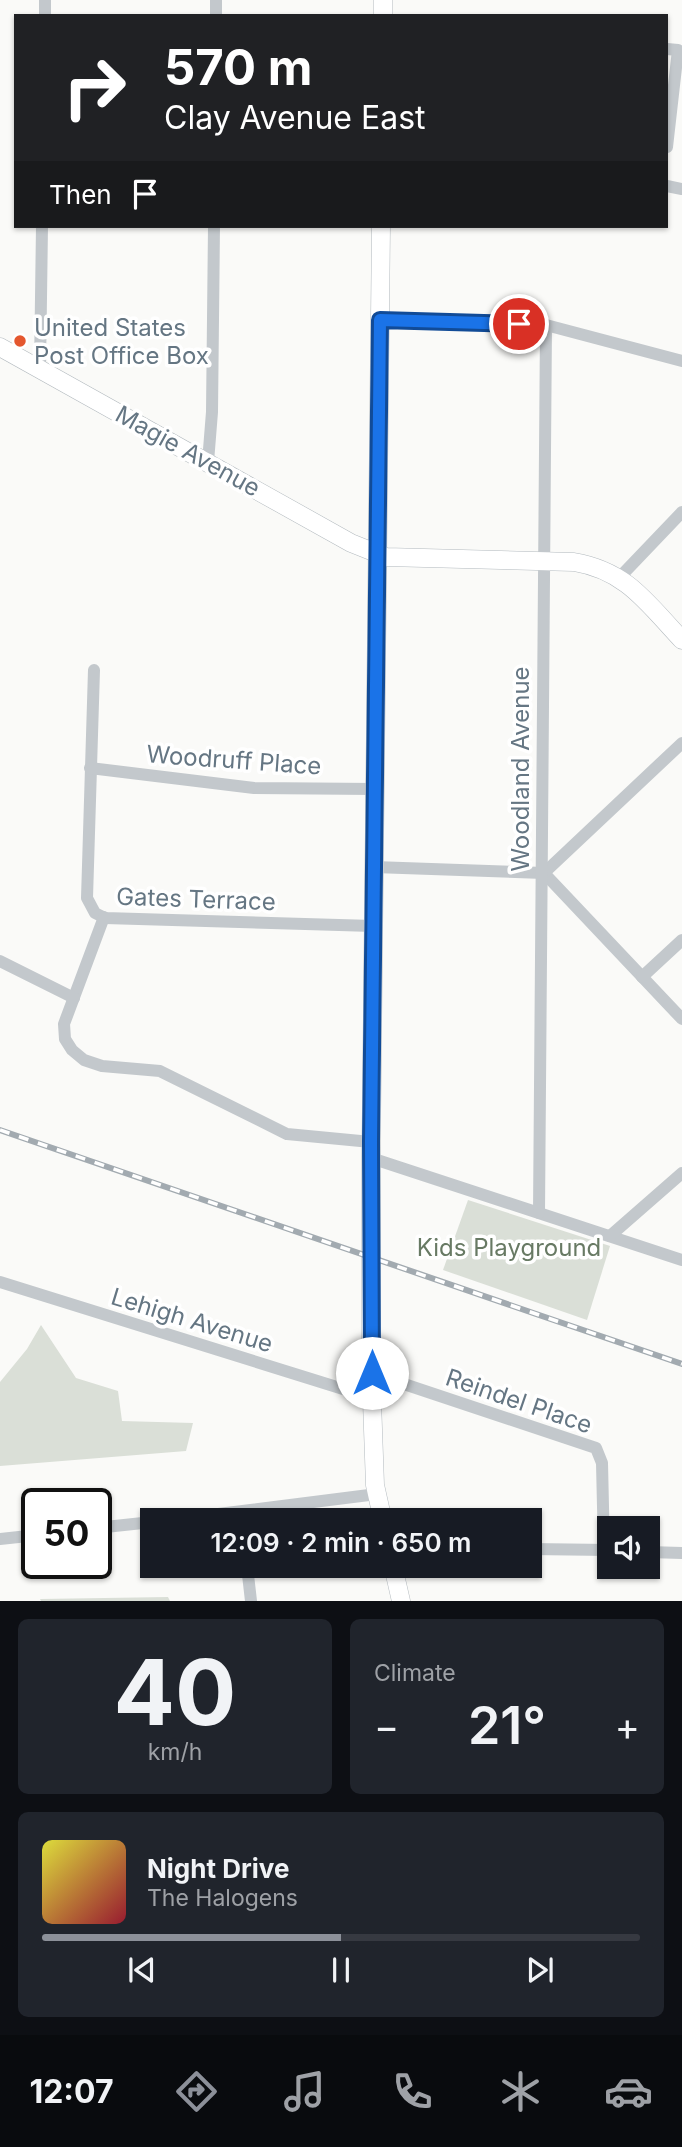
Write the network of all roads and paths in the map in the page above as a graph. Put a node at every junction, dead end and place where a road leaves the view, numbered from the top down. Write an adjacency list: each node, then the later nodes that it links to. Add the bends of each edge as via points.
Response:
1 (668, 49): 2 (street, via 678,50)
2 (668, 139)
3 (42, 228): 10 (street)
4 (214, 228): 11 (street)
5 (381, 228): 6 (main road)
6 (380, 320): 7 (street); 13 (main road)
7 (546, 325): 9 (street); 14 (street, Woodland Avenue)
8 (0, 347): 10 (main road, Magie Avenue)
9 (682, 361)
10 (40, 369): 11 (main road, Magie Avenue)
11 (208, 462): 13 (main road, Magie Avenue, via 351,543)
12 (682, 512): 15 (street)
13 (377, 553): 14 (main road, Magie Avenue, via 386,557); 20 (main road)
14 (542, 561): 15 (main road, Magie Avenue, via 593,565); 22 (street, Woodland Avenue)
15 (619, 578): 16 (main road, Magie Avenue)
16 (682, 640)
17 (94, 670): 19 (street, Gates Terrace)
18 (682, 743): 22 (street)
19 (90, 768): 20 (street, Woodruff Place, via 254,788); 23 (street, Gates Terrace, via 87,898 95,913)
20 (375, 789): 21 (main road)
21 (374, 867): 22 (street); 24 (main road)
22 (542, 873): 27 (street); 32 (street, Woodland Avenue)
23 (104, 917): 24 (street, Gates Terrace); 28 (street)
24 (373, 926): 30 (main road)
25 (682, 940): 27 (street)
26 (0, 961): 28 (street)
27 (642, 977): 29 (street)
28 (74, 998): 30 (street, via 64,1024 65,1039 83,1060 160,1071 287,1134)
29 (682, 1019)
30 (371, 1150): 32 (street); 36 (main road)
31 (682, 1172): 33 (street)
32 (539, 1213): 33 (street)
33 (610, 1236): 34 (street)
34 (682, 1260)
35 (0, 1282): 37 (street, Lehigh Avenue)
36 (372, 1373): 37 (main road); 41 (street, Reindel Place, via 596,1448 603,1463)
37 (372, 1398): 38 (main road)
38 (377, 1494): 39 (street); 40 (main road)
39 (290, 1508)
40 (380, 1508)
41 (605, 1516)
42 (140, 1523): 43 (street)
43 (112, 1526)
44 (21, 1537): 45 (street)
45 (0, 1539)
46 (542, 1549): 47 (street)
47 (597, 1550)
48 (660, 1552): 49 (street)
49 (682, 1553)
50 (248, 1578): 52 (street)
51 (396, 1578): 53 (main road)
52 (251, 1601)
53 (401, 1601)

